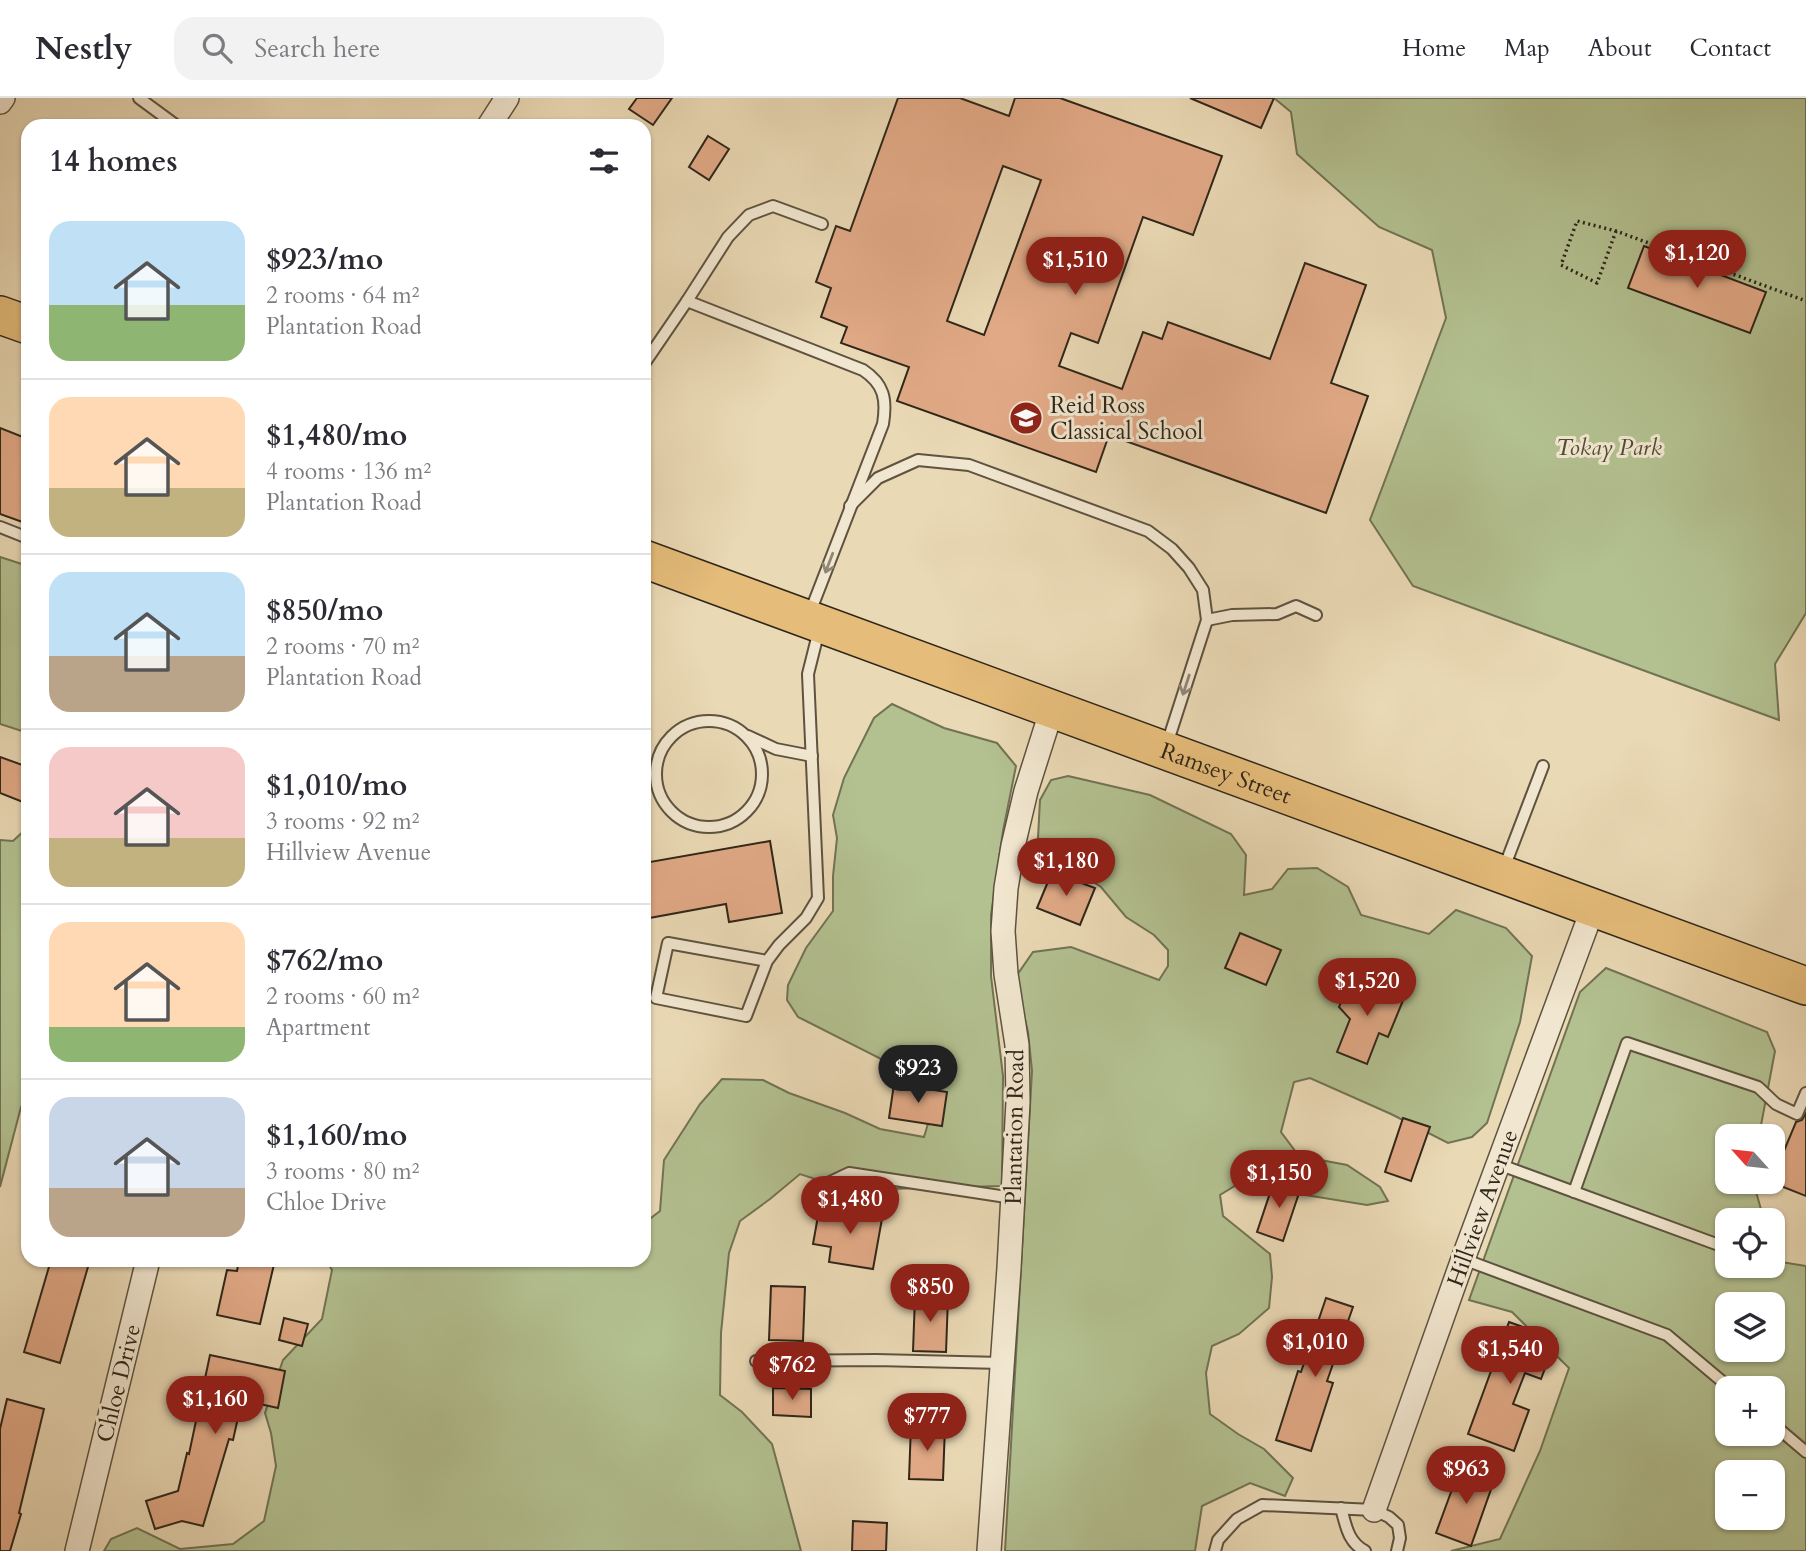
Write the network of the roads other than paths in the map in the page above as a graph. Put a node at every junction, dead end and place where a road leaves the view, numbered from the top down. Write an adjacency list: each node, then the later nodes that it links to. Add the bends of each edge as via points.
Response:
1 (139, 98): 3 (lane)
2 (508, 98): 4 (street)
3 (168, 119)
4 (494, 119)
5 (822, 224): 6 (lane, via 773,206 750,215 728,237)
6 (687, 301): 9 (lane); 10 (lane, via 875,378 883,394 883,424)
7 (0, 315): 8 (main road)
8 (21, 323)
9 (651, 354)
10 (850, 506): 15 (lane, via 878,478 918,460 969,465 1148,531 1189,568 1203,590); 16 (lane, one-way to 16)
11 (0, 527): 12 (lane)
12 (21, 535)
13 (651, 562): 16 (main road, Ramsey Street)
14 (1316, 615): 15 (lane, via 1296,606 1278,614)
15 (1207, 620): 19 (lane, one-way to 19)
16 (814, 621): 17 (main road, Ramsey Street); 20 (lane, via 808,674)
17 (1052, 709): 19 (main road, Ramsey Street); 29 (street, Plantation Road, via 1026,791 1006,888 1006,974 1017,1045)
18 (746, 734): 18 (lane, via 713,720 678,730 666,742 656,768 659,794 668,809 697,827 715,828 746,813 762,783 762,765); 20 (lane, via 776,749)
19 (1165, 750): 22 (main road, Ramsey Street)
20 (812, 756): 24 (lane, via 818,898)
21 (1543, 766): 22 (lane)
22 (1501, 874): 23 (main road, Ramsey Street)
23 (1593, 908): 25 (main road, Ramsey Street); 27 (street, Hillview Avenue)
24 (766, 961): 24 (lane, via 668,943 656,998 746,1016)
25 (1804, 981)
26 (1806, 1093): 28 (lane, via 1797,1114 1776,1104 1758,1087 1627,1043)
27 (1498, 1164): 28 (lane); 32 (street, Hillview Avenue)
28 (1574, 1192): 31 (lane)
29 (1013, 1198): 30 (lane, via 849,1173 828,1182); 35 (street, Plantation Road)
30 (815, 1202)
31 (1715, 1244)
32 (1463, 1259): 36 (lane, via 1668,1335); 40 (street, Hillview Avenue)
33 (146, 1267): 41 (street, Chloe Drive)
34 (756, 1361): 35 (lane)
35 (1002, 1363): 42 (street, Plantation Road)
36 (1716, 1376)
37 (1785, 1434): 38 (lane)
38 (1806, 1452)
39 (1341, 1508): 40 (lane); 43 (lane, via 1262,1505 1237,1519 1218,1540); 44 (lane, via 1348,1533)
40 (1374, 1510): 45 (lane, via 1398,1525)
41 (76, 1551)
42 (989, 1551)
43 (1216, 1551)
44 (1365, 1551)
45 (1397, 1551)

